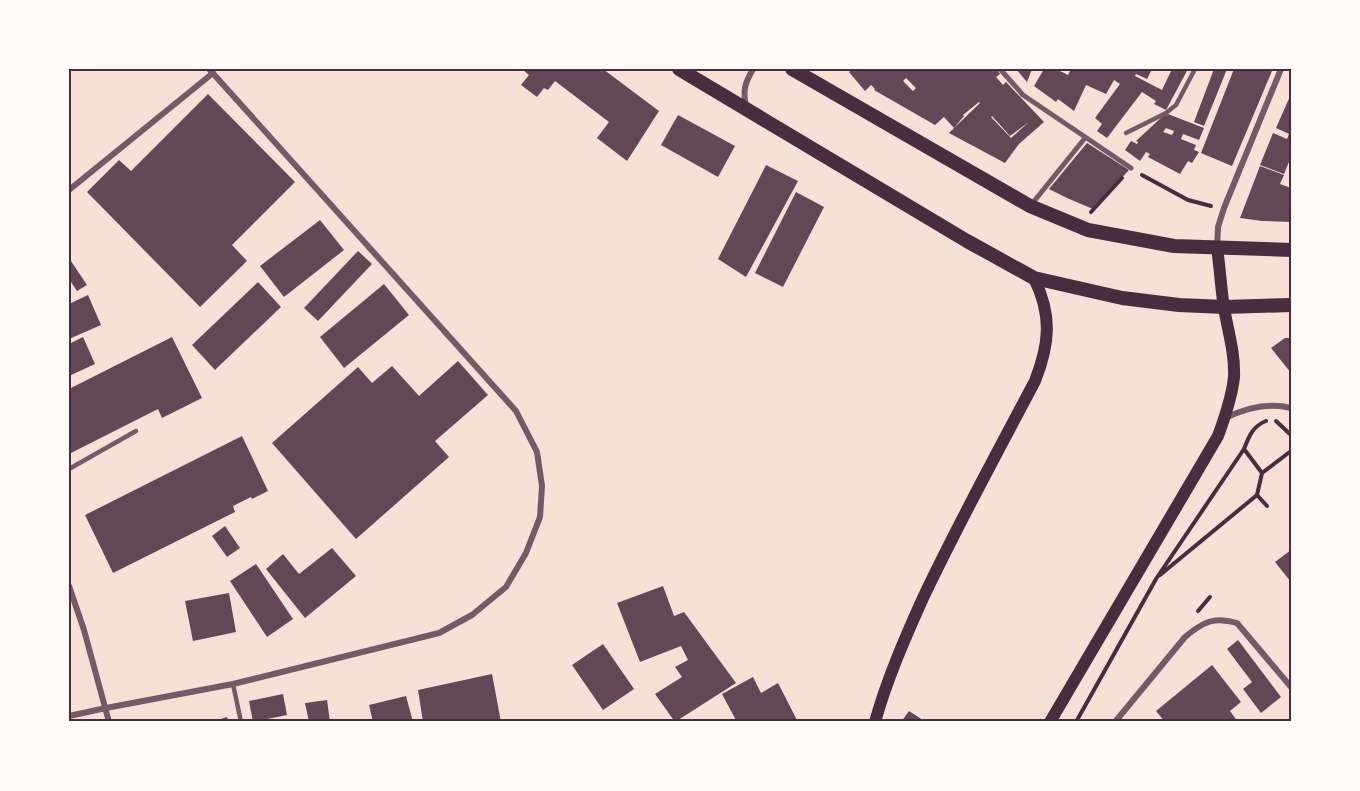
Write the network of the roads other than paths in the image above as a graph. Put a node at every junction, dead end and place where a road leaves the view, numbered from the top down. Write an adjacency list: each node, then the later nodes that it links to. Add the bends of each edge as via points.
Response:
1 (679, 69): 8 (main road)
2 (753, 69): 8 (street, via 744,85)
3 (792, 69): 13 (main road)
4 (1000, 69): 10 (street, via 1023,95)
5 (1195, 69): 9 (lane, via 1176,105)
6 (1281, 69): 14 (street, via 1224,208)
7 (211, 71): 12 (street); 24 (street, via 516,411 537,452 542,486 540,517 526,553 506,587 472,615 439,633)
8 (746, 109): 16 (main road)
9 (1126, 133)
10 (1086, 138): 11 (street); 13 (street)
11 (1131, 168)
12 (69, 190)
13 (1030, 206): 14 (main road, via 1088,230 1173,246)
14 (1217, 248): 15 (main road); 18 (main road)
15 (1291, 250)
16 (1034, 278): 18 (main road, via 1122,298); 30 (main road, via 1046,307 1047,336 1042,363 944,553 905,637)
17 (1291, 305): 18 (main road)
18 (1224, 307): 20 (main road, via 1234,365)
19 (1291, 408): 20 (street, via 1263,405)
20 (1225, 418): 31 (main road)
21 (136, 431): 22 (lane)
22 (69, 469)
23 (69, 586): 26 (street)
24 (233, 684): 26 (street); 29 (lane)
25 (1291, 687): 32 (street, via 1237,623 1212,620 1185,637)
26 (106, 708): 27 (street); 28 (street)
27 (69, 716)
28 (109, 722)
29 (241, 722)
30 (875, 722)
31 (1050, 722)
32 (1115, 722)

